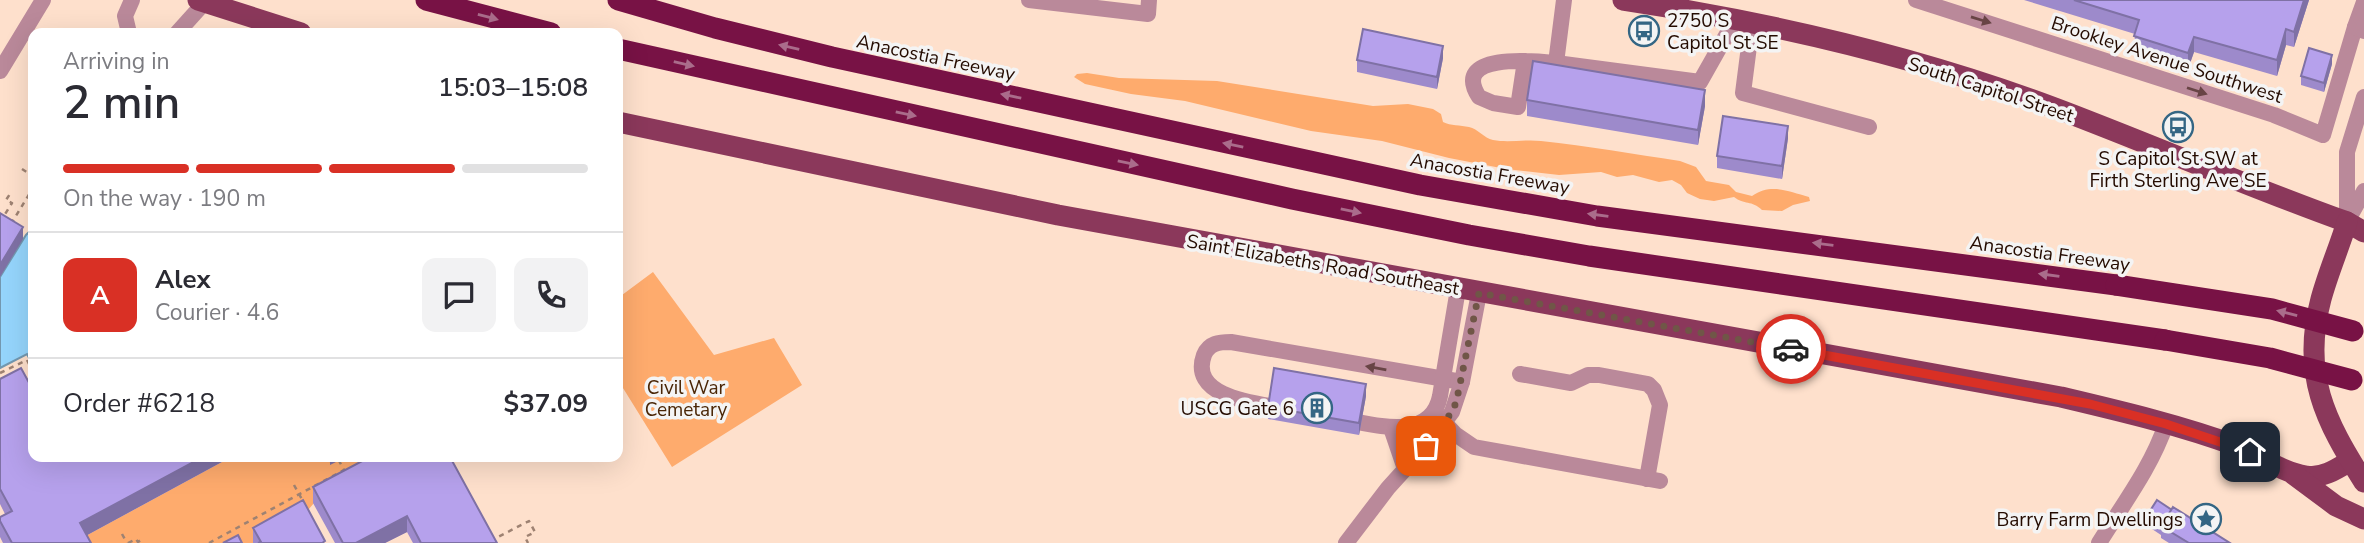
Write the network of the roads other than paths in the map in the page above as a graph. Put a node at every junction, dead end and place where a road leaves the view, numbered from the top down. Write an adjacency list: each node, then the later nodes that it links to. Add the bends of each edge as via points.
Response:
1 (43, 0): 22 (street)
2 (132, 0): 14 (street, via 125,16)
3 (426, 0): 17 (highway, one-way to 17)
4 (618, 0): 30 (highway, Anacostia Freeway, one-way to 4, bridge, via 2262,307 1597,215 1431,187 832,57)
5 (1029, 0): 11 (street)
6 (1149, 0): 11 (street, via 1148,14)
7 (1564, 0): 21 (street)
8 (1623, 0): 13 (main road, South Capitol Street)
9 (1916, 0): 18 (street, Brookley Avenue Southwest, one-way to 18, via 2323,135)
10 (202, 1): 15 (street); 16 (main road)
11 (1063, 2)
12 (2364, 2): 18 (street)
13 (1744, 21): 21 (street, via 1700,82); 25 (street, via 1743,93); 27 (main road, South Capitol Street, via 1894,57 2003,90)
14 (128, 28)
15 (181, 28)
16 (286, 28)
17 (532, 28)
18 (2359, 29)
19 (623, 50): 34 (highway, one-way to 34, bridge, via 1469,235 2165,340 2270,358)
20 (1525, 61): 21 (street)
21 (1556, 63)
22 (0, 71)
23 (2364, 97): 27 (street, via 2347,152)
24 (623, 123): 28 (main road, Saint Elizabeths Road Southeast, via 999,204)
25 (1869, 127)
26 (2364, 191): 27 (street)
27 (2358, 226): 40 (main road, via 2321,300 2314,360 2323,410)
28 (1458, 289): 29 (main road, Saint Elizabeths Road Southeast); 32 (street)
29 (1479, 293): 33 (street); 38 (main road, Saint Elizabeths Road Southeast, via 2051,395)
30 (2358, 332)
31 (1520, 374): 37 (street, via 1571,383 1599,374 1648,384 1660,405 1653,480 1474,447)
32 (1443, 380): 33 (street); 35 (street, one-way to 35, via 1231,342 1219,342 1204,354 1204,373 1216,390 1235,399); 37 (street)
33 (1462, 382): 37 (street, via 1456,403)
34 (2358, 382)
35 (1300, 411)
36 (1326, 416): 39 (street)
37 (1440, 418): 39 (street); 41 (street)
38 (2166, 424): 42 (main road, Saint Elizabeths Road Southeast, via 2236,446); 46 (street, via 2143,476)
39 (1391, 428): 41 (street)
40 (2350, 461): 42 (main road, Saint Elizabeths Road Southeast, via 2314,477); 43 (main road)
41 (1405, 469): 45 (street)
42 (2289, 471): 44 (main road, via 2336,506)
43 (2364, 482)
44 (2364, 519)
45 (1346, 543)
46 (2099, 543)

